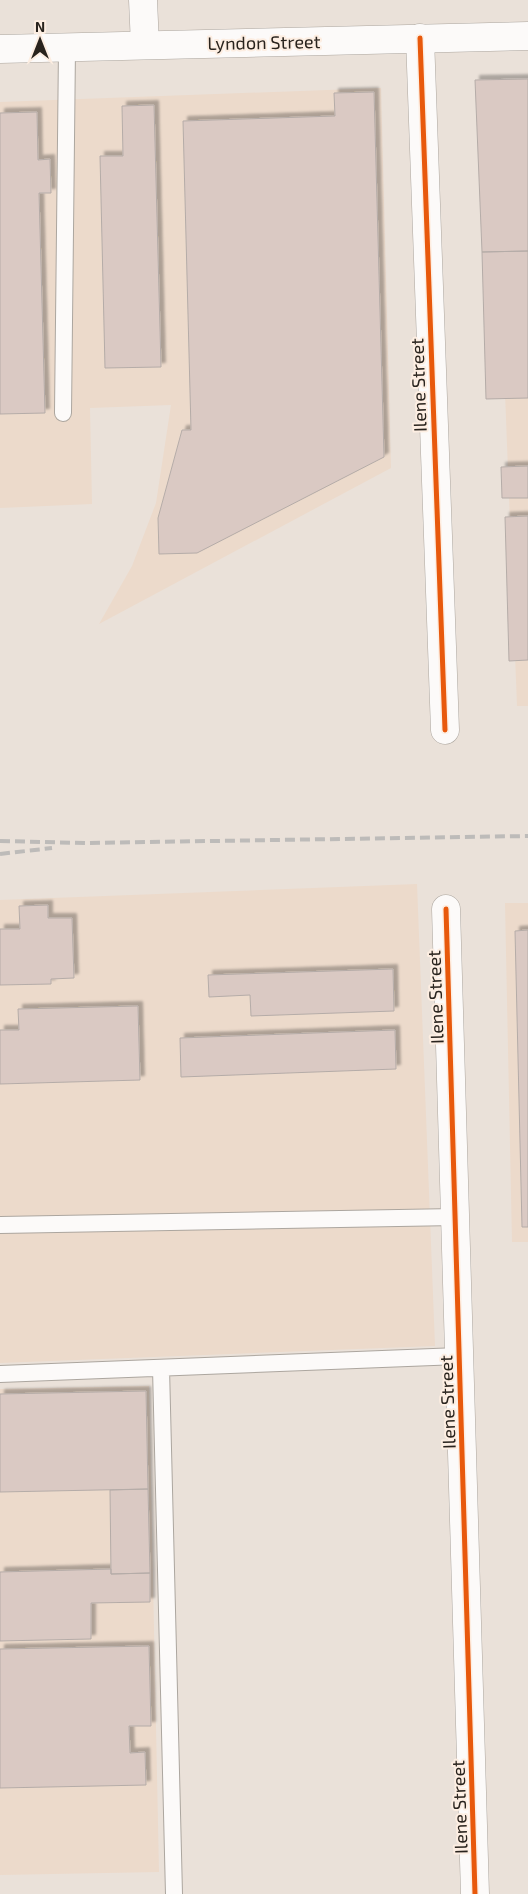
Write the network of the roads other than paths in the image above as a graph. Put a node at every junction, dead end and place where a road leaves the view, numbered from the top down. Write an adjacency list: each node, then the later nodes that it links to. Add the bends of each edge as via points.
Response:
1 (143, 0): 4 (street)
2 (528, 36): 3 (street, Lyndon Street)
3 (420, 38): 4 (street, Lyndon Street); 8 (street, Ilene Street)
4 (145, 45): 5 (street, Lyndon Street)
5 (67, 48): 6 (street, Lyndon Street); 7 (lane)
6 (0, 49)
7 (63, 413)
8 (445, 730)
9 (446, 909): 10 (street, Ilene Street)
10 (456, 1217): 11 (lane); 12 (street, Ilene Street)
11 (0, 1225)
12 (459, 1356): 13 (lane); 16 (street, Ilene Street)
13 (161, 1368): 14 (lane); 15 (lane)
14 (0, 1374)
15 (174, 1894)
16 (475, 1894)

